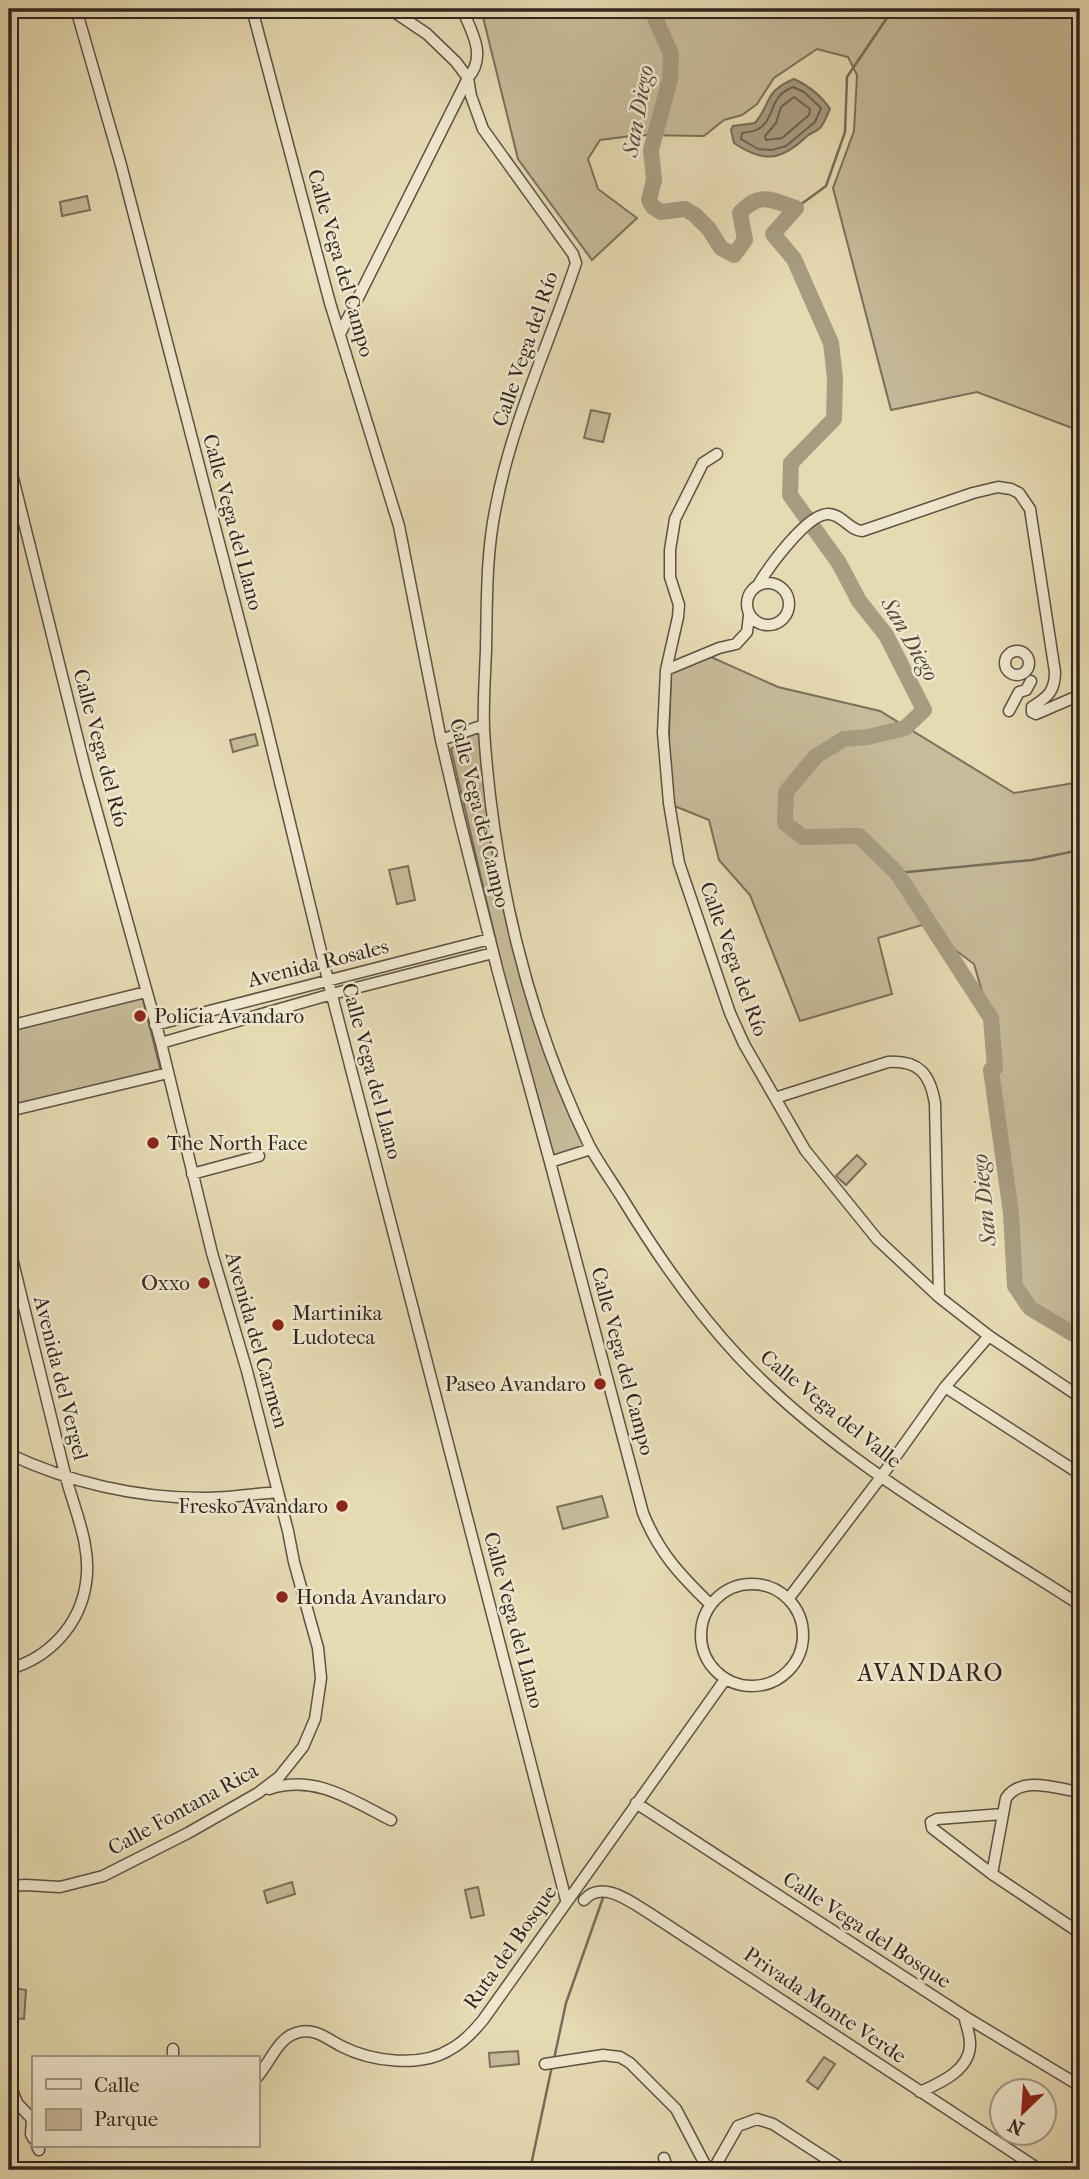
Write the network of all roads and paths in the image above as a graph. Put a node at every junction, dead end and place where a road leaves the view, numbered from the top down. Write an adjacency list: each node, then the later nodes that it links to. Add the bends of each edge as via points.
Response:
1 (76, 9): 19 (street, Calle Vega del Llano, via 121,164)
2 (252, 9): 6 (street, Calle Vega del Campo)
3 (390, 9): 5 (street, Calle Vega del Río, via 439,44)
4 (462, 9): 5 (street, via 478,57)
5 (468, 78): 6 (street); 15 (street, Calle Vega del Río, via 483,129 576,263 519,418 496,505 488,558)
6 (340, 334): 16 (street, Calle Vega del Campo, via 400,526)
7 (717, 454): 11 (street, Calle Vega del Río, via 703,463 675,519 670,577 679,605)
8 (9, 462): 20 (street, Calle Vega del Río)
9 (758, 585): 10 (street, via 748,598); 10 (street, via 782,588 788,599 787,611 779,621 767,624); 13 (street, via 811,521 826,513 862,531 1004,487 1019,493 1030,509 1055,672)
10 (749, 616): 11 (street, via 747,632 736,644)
11 (666, 670): 26 (street, Calle Vega del Río, via 663,733 679,863 730,1013)
12 (1080, 695): 13 (street, via 1033,713 1032,707)
13 (1048, 697): 14 (street, via 1029,676 1029,688 1019,692)
14 (1009, 711)
15 (484, 725): 16 (street); 28 (street, Calle Vega del Campo, via 510,923 549,1046)
16 (441, 740): 17 (street, Calle Vega del Campo)
17 (490, 939): 18 (street, Calle Vega del Campo); 19 (street, Avenida Rosales)
18 (493, 953): 21 (street, Avenida Rosales); 30 (street, Calle Vega del Campo)
19 (328, 980): 21 (street, Calle Vega del Llano); 22 (street, Avenida Rosales)
20 (146, 992): 22 (street, Calle Vega del Río); 23 (street)
21 (332, 994): 24 (street, Avenida Rosales); 55 (street, Calle Vega del Llano)
22 (155, 1025): 24 (street, Calle Vega del Río)
23 (9, 1027)
24 (161, 1042): 25 (street, Avenida del Carmen)
25 (168, 1073): 27 (street); 31 (street, Avenida del Carmen)
26 (775, 1098): 33 (street, Calle Vega del Río, via 806,1150 877,1239); 33 (street, via 888,1062 912,1066 926,1075 935,1103)
27 (9, 1111)
28 (591, 1149): 30 (street); 39 (street, Calle Vega del Valle, via 678,1282 738,1356 796,1410)
29 (259, 1156): 31 (street)
30 (550, 1162): 43 (street, Calle Vega del Campo, via 643,1513 674,1569)
31 (192, 1174): 41 (street, Avenida del Carmen)
32 (9, 1246): 40 (street, Avenida del Vergel)
33 (939, 1297): 34 (street, Calle Vega del Río)
34 (989, 1336): 35 (street); 36 (street, Calle Vega del Río)
35 (945, 1387): 38 (street); 39 (street)
36 (1080, 1397)
37 (9, 1454): 40 (street)
38 (1080, 1474)
39 (881, 1477): 42 (street); 44 (street, Calle Vega del Valle)
40 (66, 1478): 41 (street, via 133,1492 202,1498); 46 (street, Avenida del Vergel, via 87,1571 81,1603 51,1647)
41 (278, 1492): 45 (street, Avenida del Carmen)
42 (789, 1598): 43 (street, via 778,1589 751,1583 724,1592); 47 (street, via 803,1627 796,1660 785,1674 755,1688)
43 (711, 1605): 47 (street, via 703,1622 701,1644 709,1665)
44 (1080, 1605)
45 (318, 1648): 49 (street, Calle Fontana Rica, via 320,1692 310,1734 287,1769)
46 (9, 1669)
47 (724, 1681): 50 (street, Ruta del Bosque)
48 (1080, 1792): 51 (street, via 1024,1785 1010,1793)
49 (258, 1793): 52 (street, via 293,1784 318,1785); 54 (street, Calle Fontana Rica, via 103,1876 60,1887)
50 (636, 1803): 55 (street, Ruta del Bosque); 58 (street, Calle Vega del Bosque)
51 (1003, 1815): 53 (street); 53 (street, via 931,1822 932,1828)
52 (391, 1820)
53 (992, 1874): 57 (street)
54 (9, 1886)
55 (566, 1900): 60 (street, Ruta del Bosque, via 483,2020 450,2050 420,2059 382,2058 305,2031 284,2041)
56 (584, 1900): 63 (street, Privada Monte Verde, via 603,1891 629,1901)
57 (1080, 1933)
58 (964, 2016): 62 (street, Calle Vega del Bosque); 63 (street, via 970,2042 965,2063)
59 (545, 2064): 67 (street, via 603,2055 630,2063 676,2109)
60 (259, 2074)
61 (9, 2081): 64 (street, via 17,2103)
62 (1080, 2085)
63 (920, 2092): 69 (street, Privada Monte Verde)
64 (32, 2119)
65 (664, 2158): 66 (street)
66 (668, 2170)
67 (711, 2170): 68 (street, via 738,2126 757,2119 773,2124)
68 (844, 2170)
69 (1040, 2170)

